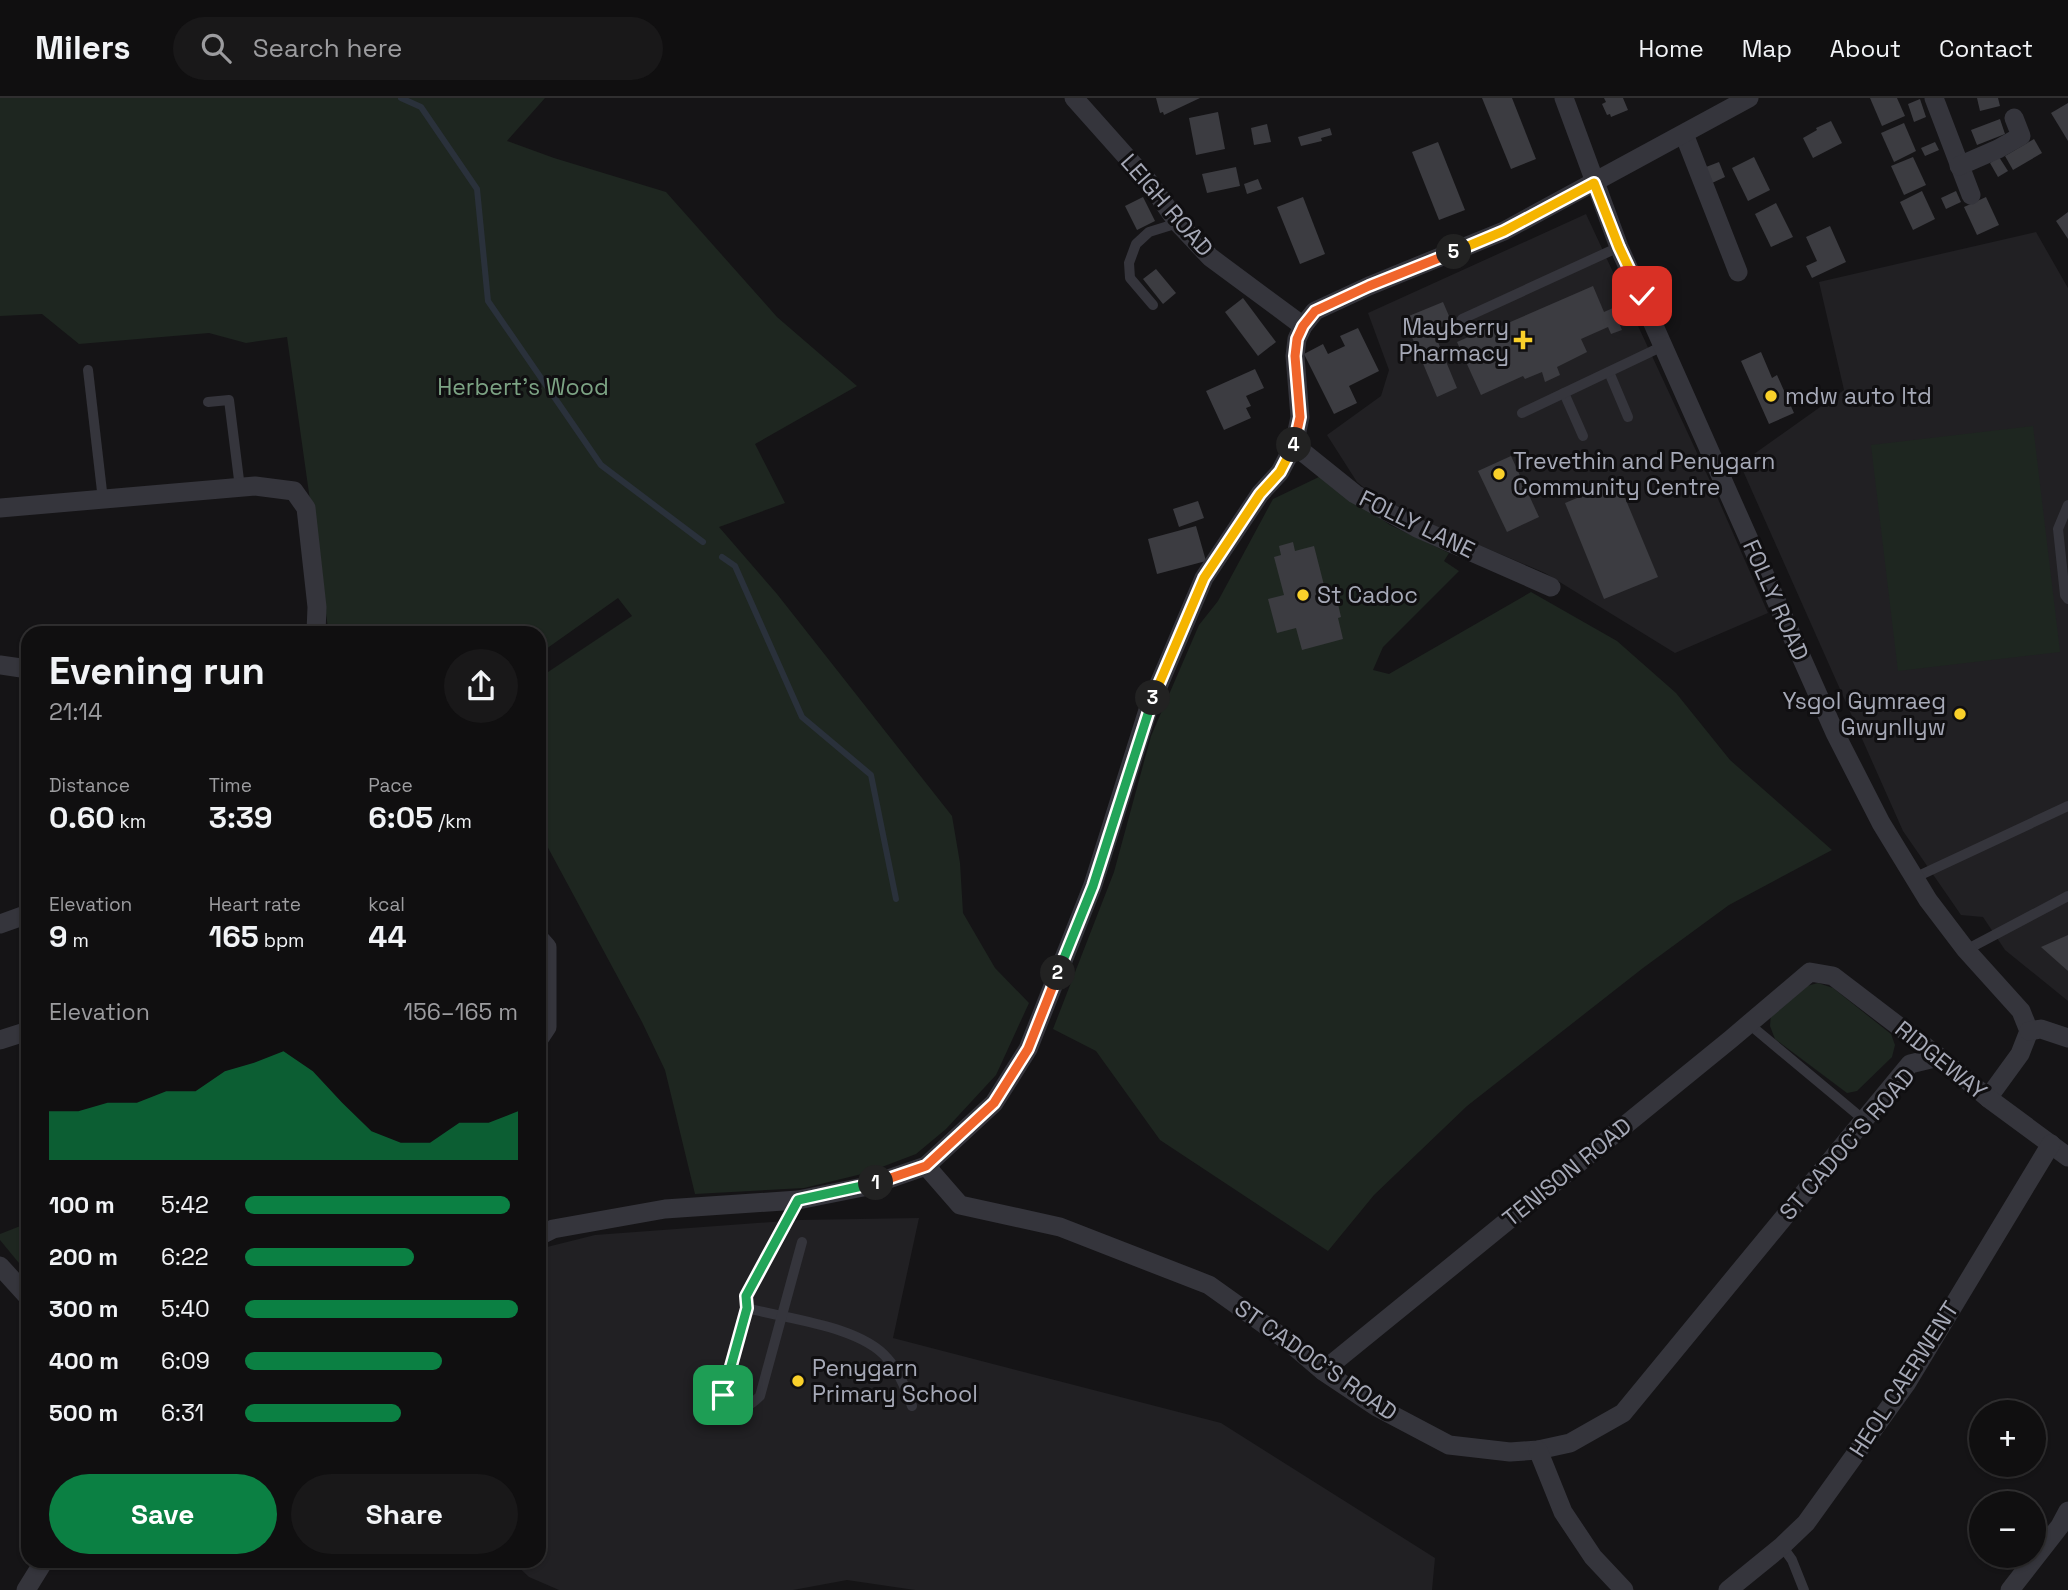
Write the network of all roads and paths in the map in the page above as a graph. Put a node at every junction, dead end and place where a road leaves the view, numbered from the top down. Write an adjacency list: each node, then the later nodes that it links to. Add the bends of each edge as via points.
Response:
1 (1074, 98): 10 (street, LEIGH ROAD, via 1148,181)
2 (1564, 98): 8 (street, FOLLY ROAD)
3 (1749, 98): 6 (street)
4 (1934, 98): 7 (street)
5 (2014, 118): 7 (street, via 2021,136)
6 (1684, 134): 8 (street); 12 (street)
7 (1959, 166): 9 (street)
8 (1594, 183): 11 (street, FOLLY ROAD); 15 (street, via 1504,231 1315,311)
9 (1971, 195)
10 (1178, 223): 13 (lane, via 1149,232 1136,244 1129,263 1130,278); 15 (street, LEIGH ROAD, via 1210,257)
11 (1619, 247): 14 (lane); 16 (street, FOLLY ROAD)
12 (1738, 272)
13 (1153, 305)
14 (1462, 319)
15 (1303, 326): 24 (street, via 1295,356 1300,417)
16 (1664, 345): 18 (lane); 35 (street, FOLLY ROAD, via 1835,733)
17 (88, 370): 26 (lane)
18 (1609, 372): 19 (lane); 22 (lane)
19 (1564, 393): 21 (lane); 23 (lane)
20 (208, 402): 25 (lane, via 229,400)
21 (1522, 413)
22 (1628, 417)
23 (1583, 436)
24 (1294, 445): 29 (street, FOLLY LANE, via 1354,494); 53 (street, via 1280,472 1204,578 1148,710 1093,886 1028,1049 994,1103)
25 (240, 488): 26 (street); 31 (street, via 294,491 306,508)
26 (103, 499): 28 (street)
27 (2068, 505): 30 (lane, via 2058,529)
28 (0, 508)
29 (1551, 587)
30 (2068, 599)
31 (316, 626)
32 (0, 665): 33 (street)
33 (21, 668)
34 (2068, 806): 35 (lane)
35 (1914, 878): 40 (street, FOLLY ROAD)
36 (2068, 896): 40 (lane)
37 (21, 916): 38 (street)
38 (0, 923)
39 (546, 946): 43 (street)
40 (1966, 950): 44 (street, FOLLY ROAD, via 2021,1011)
41 (1810, 972): 42 (street, TENISON ROAD); 48 (street, RIDGEWAY, via 1833,976)
42 (1749, 1024): 50 (lane); 61 (street, TENISON ROAD)
43 (546, 1028)
44 (2029, 1031): 46 (street, via 2041,1029); 49 (street, via 2020,1054)
45 (21, 1033): 47 (street)
46 (2068, 1038)
47 (0, 1040)
48 (1939, 1057): 49 (street, RIDGEWAY); 50 (street, ST CADOC'S ROAD, via 1909,1064)
49 (1988, 1098): 51 (street, RIDGEWAY)
50 (1864, 1120): 63 (street, ST CADOC'S ROAD, via 1623,1413 1570,1443)
51 (2051, 1144): 52 (street, RIDGEWAY); 65 (street, HEOL CAERWENT, via 1906,1384 1806,1522)
52 (2068, 1157)
53 (926, 1166): 54 (street, via 868,1186); 61 (street, ST CADOC'S ROAD, via 960,1205 1060,1227 1209,1285)
54 (798, 1200): 55 (street, via 665,1209); 59 (lane, via 746,1296)
55 (546, 1232)
56 (802, 1242): 60 (lane)
57 (0, 1266): 58 (street)
58 (21, 1289)
59 (747, 1308): 60 (lane); 60 (lane, via 723,1395 728,1404 738,1408 760,1396)
60 (782, 1317): 62 (lane, via 865,1340 887,1357)
61 (1322, 1370): 63 (street, ST CADOC'S ROAD, via 1377,1407 1449,1446)
62 (912, 1406)
63 (1538, 1450): 68 (street, via 1563,1513)
64 (2068, 1511): 71 (street)
65 (1782, 1546): 69 (street, HEOL CAERWENT); 70 (lane)
66 (40, 1568): 67 (street)
67 (26, 1590)
68 (1624, 1590)
69 (1728, 1590)
70 (1804, 1590)
71 (2010, 1590)

